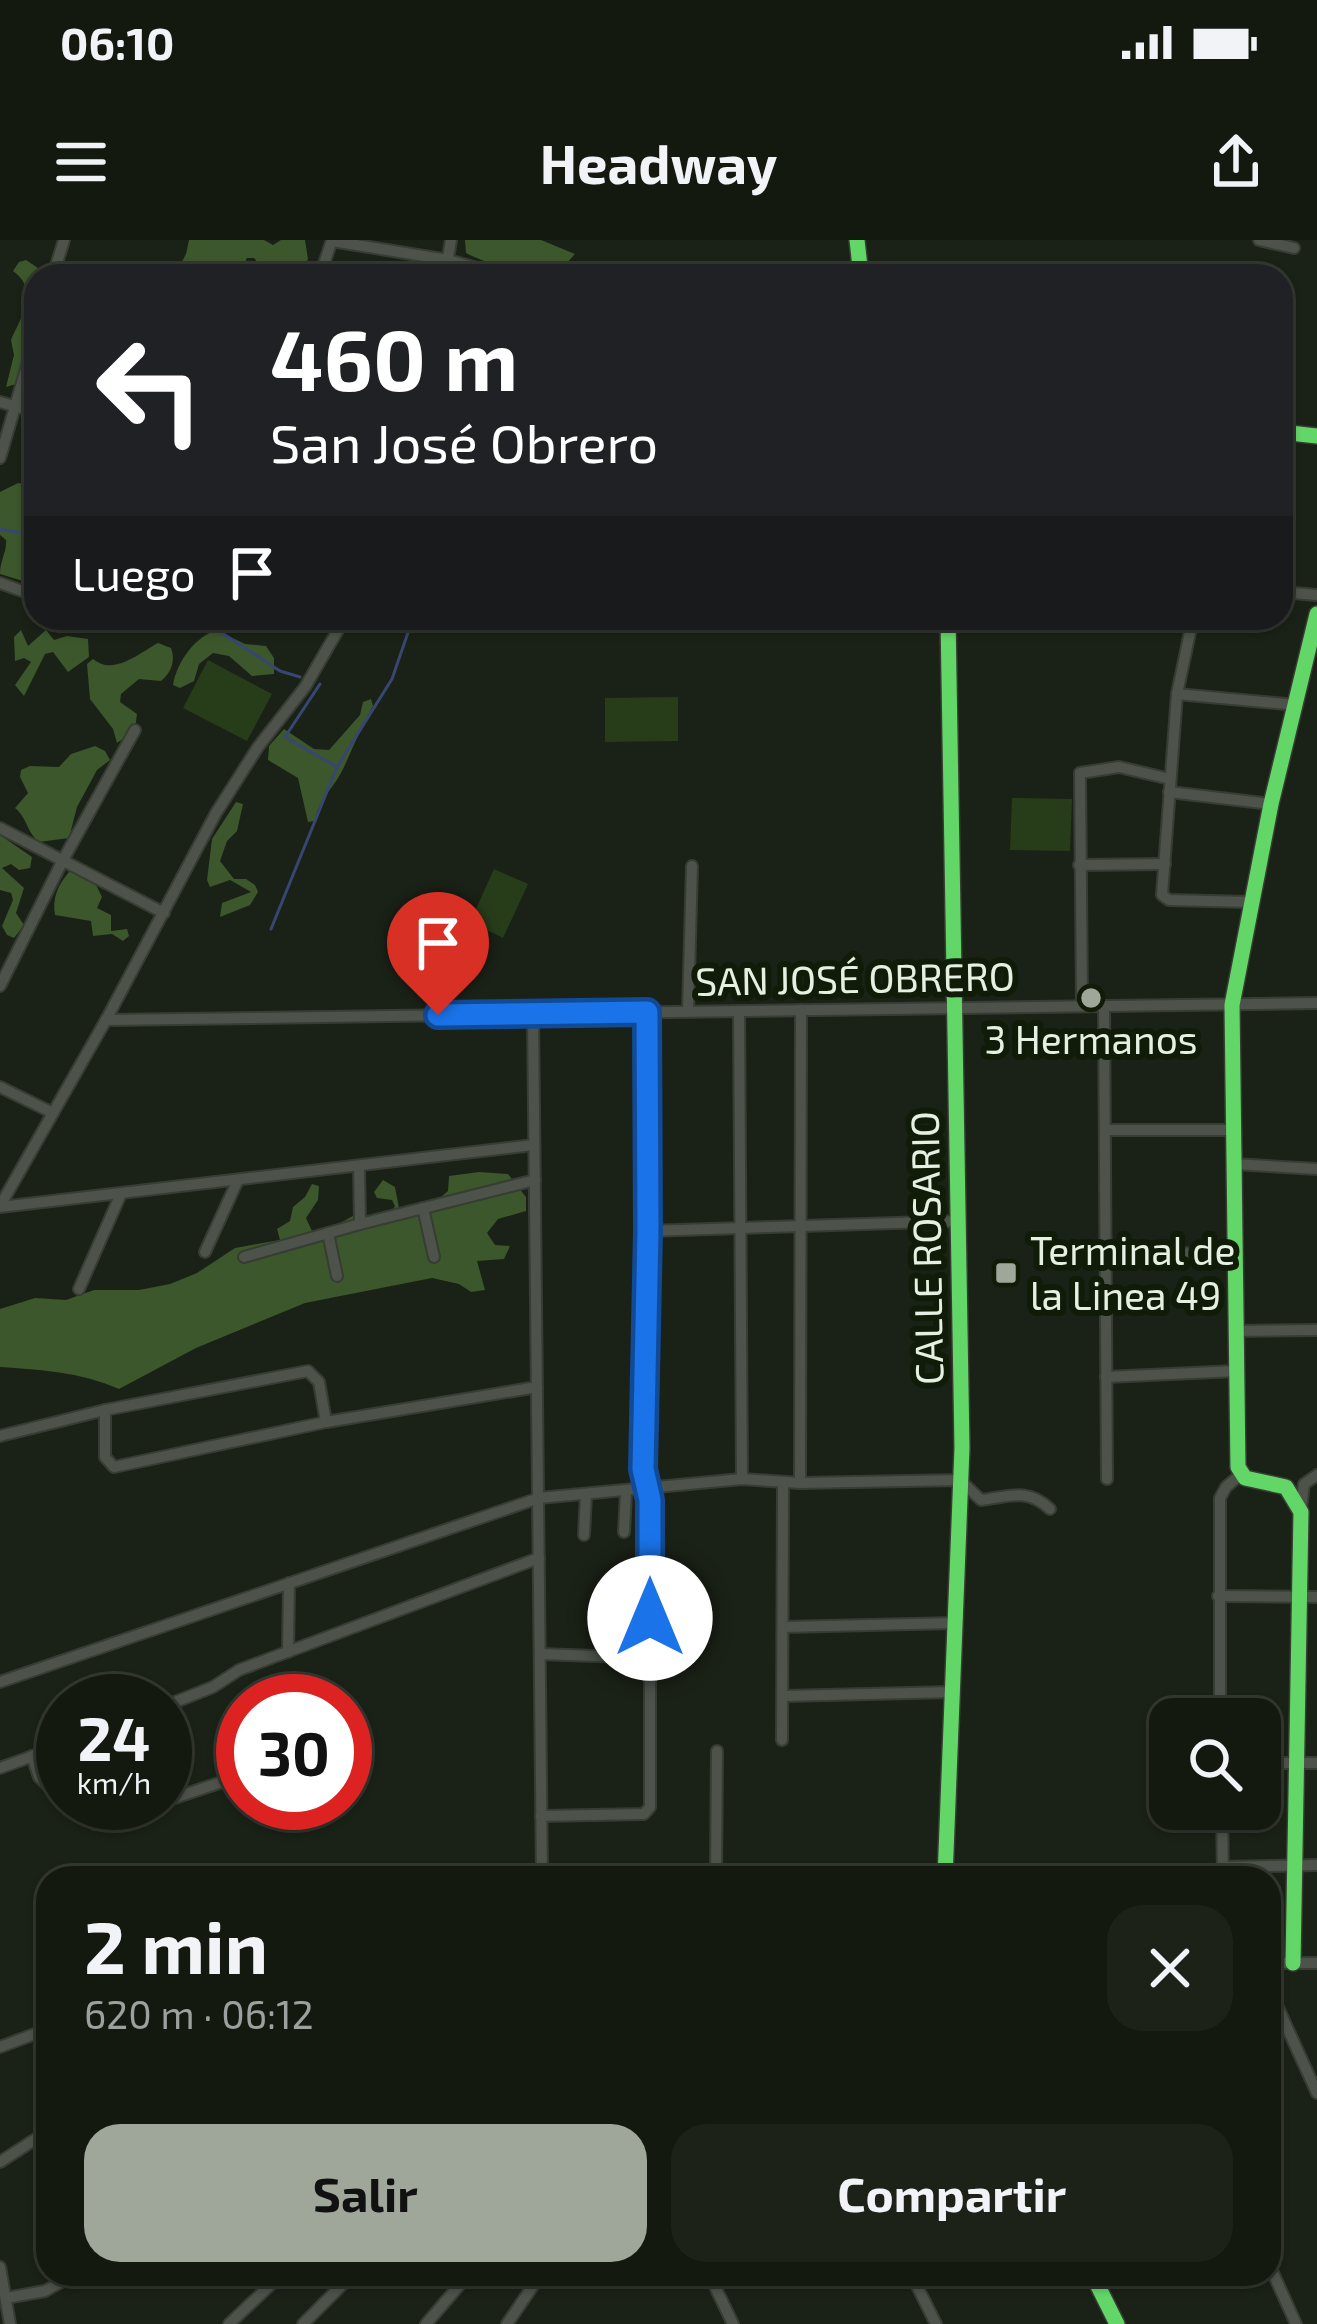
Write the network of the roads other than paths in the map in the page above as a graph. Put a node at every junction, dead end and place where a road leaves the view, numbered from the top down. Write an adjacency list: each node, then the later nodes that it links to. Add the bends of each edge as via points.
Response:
1 (332, 240): 5 (street)
2 (451, 240): 5 (street)
3 (1258, 240): 4 (street)
4 (1294, 248)
5 (448, 260): 6 (street); 7 (street)
6 (447, 264)
7 (462, 264)
8 (24, 376): 10 (street)
9 (0, 402): 10 (street)
10 (15, 406): 11 (street); 12 (street)
11 (24, 409)
12 (0, 458)
13 (1317, 614): 18 (street)
14 (338, 630): 28 (street, via 239,775)
15 (948, 630): 34 (street, CALLE ROSARIO)
16 (1190, 630): 17 (street)
17 (1177, 694): 18 (street); 20 (street)
18 (1297, 705): 21 (street)
19 (135, 730): 23 (street)
20 (1170, 786): 21 (street); 24 (street); 25 (street, via 1120,766 1080,773)
21 (1271, 804): 27 (street)
22 (0, 827): 23 (street)
23 (63, 860): 28 (street); 29 (street)
24 (1165, 864): 25 (street); 27 (street, via 1169,900)
25 (1078, 865): 31 (street)
26 (692, 866): 38 (street)
27 (1250, 902): 32 (street)
28 (164, 913): 40 (street)
29 (0, 986)
30 (1317, 1003): 32 (street, SAN JOSÉ OBRERO)
31 (1082, 1005): 33 (street, SAN JOSÉ OBRERO); 34 (street, SAN JOSÉ OBRERO)
32 (1232, 1005): 33 (street, SAN JOSÉ OBRERO); 44 (street)
33 (1104, 1006): 43 (street)
34 (956, 1008): 35 (street, SAN JOSÉ OBRERO); 54 (street, CALLE ROSARIO)
35 (801, 1010): 36 (street, SAN JOSÉ OBRERO); 56 (street)
36 (739, 1011): 38 (street, SAN JOSÉ OBRERO); 57 (street)
37 (647, 1012): 38 (street, SAN JOSÉ OBRERO); 39 (street, SAN JOSÉ OBRERO); 58 (street)
38 (688, 1012)
39 (533, 1013): 40 (street, SAN JOSÉ OBRERO); 45 (street)
40 (106, 1020): 42 (street)
41 (0, 1087): 42 (street)
42 (52, 1113): 52 (street)
43 (1105, 1130): 44 (street); 60 (street)
44 (1233, 1130): 46 (street)
45 (535, 1145): 47 (street); 49 (street)
46 (1234, 1164): 48 (street); 62 (street)
47 (359, 1167): 50 (street); 55 (street)
48 (1317, 1169)
49 (535, 1180): 53 (street); 71 (street)
50 (237, 1182): 51 (street); 61 (street)
51 (120, 1196): 52 (street); 66 (street)
52 (0, 1207)
53 (423, 1208): 55 (street); 63 (street)
54 (959, 1221): 56 (street); 79 (street, CALLE ROSARIO)
55 (360, 1223): 59 (street)
56 (801, 1226): 57 (street); 81 (street)
57 (740, 1228): 58 (street); 78 (street)
58 (648, 1231): 82 (street)
59 (328, 1233): 64 (street); 65 (street)
60 (1106, 1249): 62 (street); 70 (street)
61 (205, 1252)
62 (1234, 1256): 68 (street)
63 (434, 1257)
64 (244, 1258)
65 (337, 1276)
66 (79, 1289)
67 (1317, 1330): 68 (street)
68 (1235, 1331): 69 (street)
69 (1236, 1370): 70 (street); 76 (street)
70 (1106, 1378): 77 (street)
71 (537, 1387): 73 (street); 85 (street)
72 (105, 1410): 73 (street, via 308,1371 319,1382); 73 (street, via 105,1457 113,1467); 74 (street)
73 (326, 1422)
74 (0, 1436)
75 (1317, 1474): 87 (street, via 1304,1484)
76 (1240, 1475): 87 (street, via 1286,1487); 93 (street, via 1220,1498)
77 (1107, 1478)
78 (742, 1479): 80 (street); 82 (street)
79 (960, 1480): 81 (street); 86 (street, via 981,1500 1011,1492); 95 (street, CALLE ROSARIO)
80 (783, 1483): 81 (street); 96 (street)
81 (800, 1483)
82 (647, 1487): 83 (street); 99 (street)
83 (626, 1492): 84 (street); 88 (street)
84 (586, 1495): 85 (street); 89 (street)
85 (539, 1498): 90 (street); 91 (street)
86 (1050, 1509)
87 (1300, 1512): 94 (street)
88 (624, 1532)
89 (584, 1535)
90 (539, 1558): 97 (street); 98 (street)
91 (290, 1583): 97 (street); 100 (street)
92 (1317, 1585): 94 (street)
93 (1218, 1596): 94 (street); 104 (street)
94 (1307, 1597): 111 (street)
95 (955, 1623): 96 (street); 101 (street, CALLE ROSARIO)
96 (782, 1627): 103 (street)
97 (288, 1652): 102 (street)
98 (540, 1654): 99 (street); 114 (street)
99 (650, 1658): 114 (street, via 649,1810)
100 (0, 1682)
101 (952, 1692): 103 (street); 120 (street, CALLE ROSARIO)
102 (192, 1695)
103 (784, 1696): 105 (street)
104 (1220, 1698)
105 (782, 1740)
106 (717, 1751): 119 (street)
107 (36, 1754): 108 (street)
108 (32, 1756): 112 (street); 113 (street)
109 (1317, 1762): 111 (street)
110 (1281, 1763): 111 (street)
111 (1297, 1763): 116 (street)
112 (0, 1768)
113 (36, 1768)
114 (541, 1816): 118 (street)
115 (1222, 1830): 121 (street)
116 (1295, 1865): 117 (street); 122 (street); 123 (street)
117 (1317, 1865)
118 (542, 1866)
119 (716, 1866)
120 (945, 1866)
121 (1222, 1866)
122 (1281, 1866)
123 (1293, 1963): 124 (street); 125 (street)
124 (1317, 1963)
125 (1281, 1964)
126 (1281, 2014): 129 (street)
127 (36, 2034): 128 (street)
128 (0, 2047)
129 (1317, 2093)
130 (36, 2139): 131 (street)
131 (0, 2162)
132 (0, 2267): 142 (street)
133 (54, 2286): 142 (street)
134 (269, 2286): 144 (street)
135 (340, 2286): 145 (street)
136 (459, 2286): 146 (street)
137 (533, 2286): 147 (street)
138 (715, 2286): 148 (street)
139 (917, 2286): 149 (street)
140 (1098, 2286): 150 (street)
141 (1279, 2286): 151 (street)
142 (4, 2291): 143 (street)
143 (10, 2324)
144 (229, 2324)
145 (303, 2324)
146 (426, 2324)
147 (507, 2324)
148 (733, 2324)
149 (936, 2324)
150 (1117, 2324)
151 (1296, 2324)

